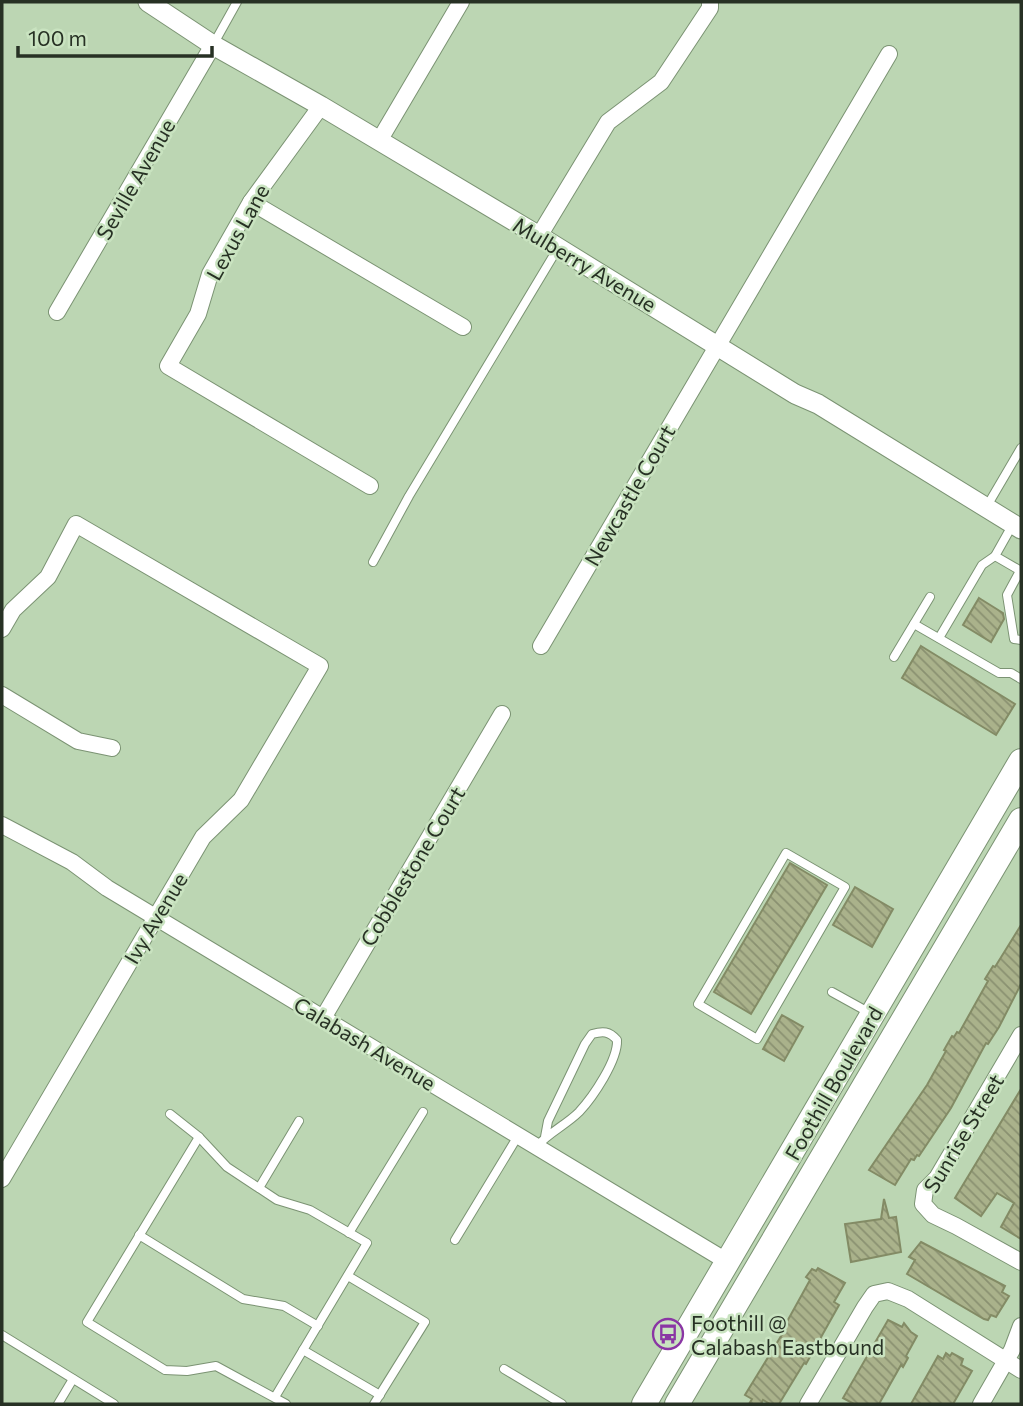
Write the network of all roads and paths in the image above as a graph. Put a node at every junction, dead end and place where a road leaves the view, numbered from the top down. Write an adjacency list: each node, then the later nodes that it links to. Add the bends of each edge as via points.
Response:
1 (148, 2): 5 (street, Mulberry Avenue)
2 (237, 2): 5 (lane)
3 (461, 2): 8 (street)
4 (710, 2): 10 (street, via 661,82 608,122)
5 (213, 45): 7 (street, Mulberry Avenue); 12 (street, Seville Avenue)
6 (889, 54): 14 (street, Newcastle Court)
7 (321, 106): 8 (street, Mulberry Avenue); 9 (street, Lexus Lane)
8 (379, 141): 10 (street, Mulberry Avenue)
9 (251, 202): 13 (street); 16 (street, Lexus Lane, via 210,274 198,314 168,366)
10 (539, 236): 11 (street, Mulberry Avenue)
11 (558, 248): 14 (street, Mulberry Avenue); 20 (lane)
12 (57, 312)
13 (463, 327)
14 (717, 345): 17 (street, Mulberry Avenue); 27 (street, Newcastle Court)
15 (1021, 448): 17 (lane)
16 (370, 486)
17 (986, 508): 18 (street, Mulberry Avenue)
18 (1017, 526): 19 (lane)
19 (995, 556): 21 (lane); 25 (lane, via 982,565)
20 (373, 562)
21 (1021, 571): 26 (lane, via 1007,595 1014,639)
22 (930, 597): 23 (lane)
23 (914, 624): 25 (lane); 28 (lane)
24 (2, 629): 36 (street, Ivy Avenue, via 13,610 48,577 76,524 320,666 241,800 203,837)
25 (939, 638): 29 (lane, via 999,673)
26 (1021, 640)
27 (541, 646)
28 (894, 657)
29 (1021, 679)
30 (2, 695): 32 (street, via 78,741)
31 (502, 714): 40 (street, Cobblestone Court)
32 (112, 748)
33 (1021, 761): 39 (main road, Foothill Boulevard)
34 (1021, 820): 72 (main road, Foothill Boulevard)
35 (2, 825): 36 (street, Calabash Avenue, via 72,862)
36 (156, 918): 40 (street, Calabash Avenue); 48 (street, Ivy Avenue)
37 (816, 937): 37 (lane, via 845,887 786,853 698,1004 757,1039)
38 (832, 992): 39 (lane)
39 (873, 1014): 53 (main road, Foothill Boulevard)
40 (323, 1018): 46 (street, Calabash Avenue)
41 (1021, 1035): 54 (street, Sunrise Street, via 937,1178 925,1190 923,1204 933,1215)
42 (423, 1112): 50 (lane)
43 (170, 1114): 45 (lane)
44 (299, 1121): 49 (lane)
45 (199, 1136): 49 (lane, via 226,1167); 51 (lane)
46 (518, 1136): 47 (street, Calabash Avenue); 52 (lane)
47 (540, 1142): 47 (lane, via 580,1111 607,1073 618,1049 611,1033 592,1034 585,1044); 53 (street, Calabash Avenue)
48 (2, 1179)
49 (259, 1188): 50 (lane)
50 (349, 1233): 55 (lane, via 367,1244)
51 (139, 1235): 56 (lane, via 243,1299 284,1306); 65 (lane, via 87,1322 165,1370 216,1366)
52 (455, 1240)
53 (728, 1262): 71 (main road, Foothill Boulevard)
54 (1021, 1262)
55 (348, 1276): 56 (lane); 64 (lane, via 425,1322)
56 (318, 1326): 59 (lane)
57 (1021, 1326): 60 (street)
58 (2, 1335): 63 (lane)
59 (303, 1350): 64 (lane); 65 (lane)
60 (1006, 1361): 62 (street); 73 (street, via 908,1299 888,1291 874,1294); 74 (street)
61 (504, 1369): 70 (lane)
62 (1021, 1370)
63 (73, 1379): 66 (lane); 67 (lane)
64 (380, 1395): 69 (lane)
65 (275, 1397): 68 (lane)
66 (58, 1404)
67 (114, 1404)
68 (286, 1404)
69 (375, 1404)
70 (562, 1404)
71 (644, 1404)
72 (677, 1404)
73 (808, 1404)
74 (981, 1404)

